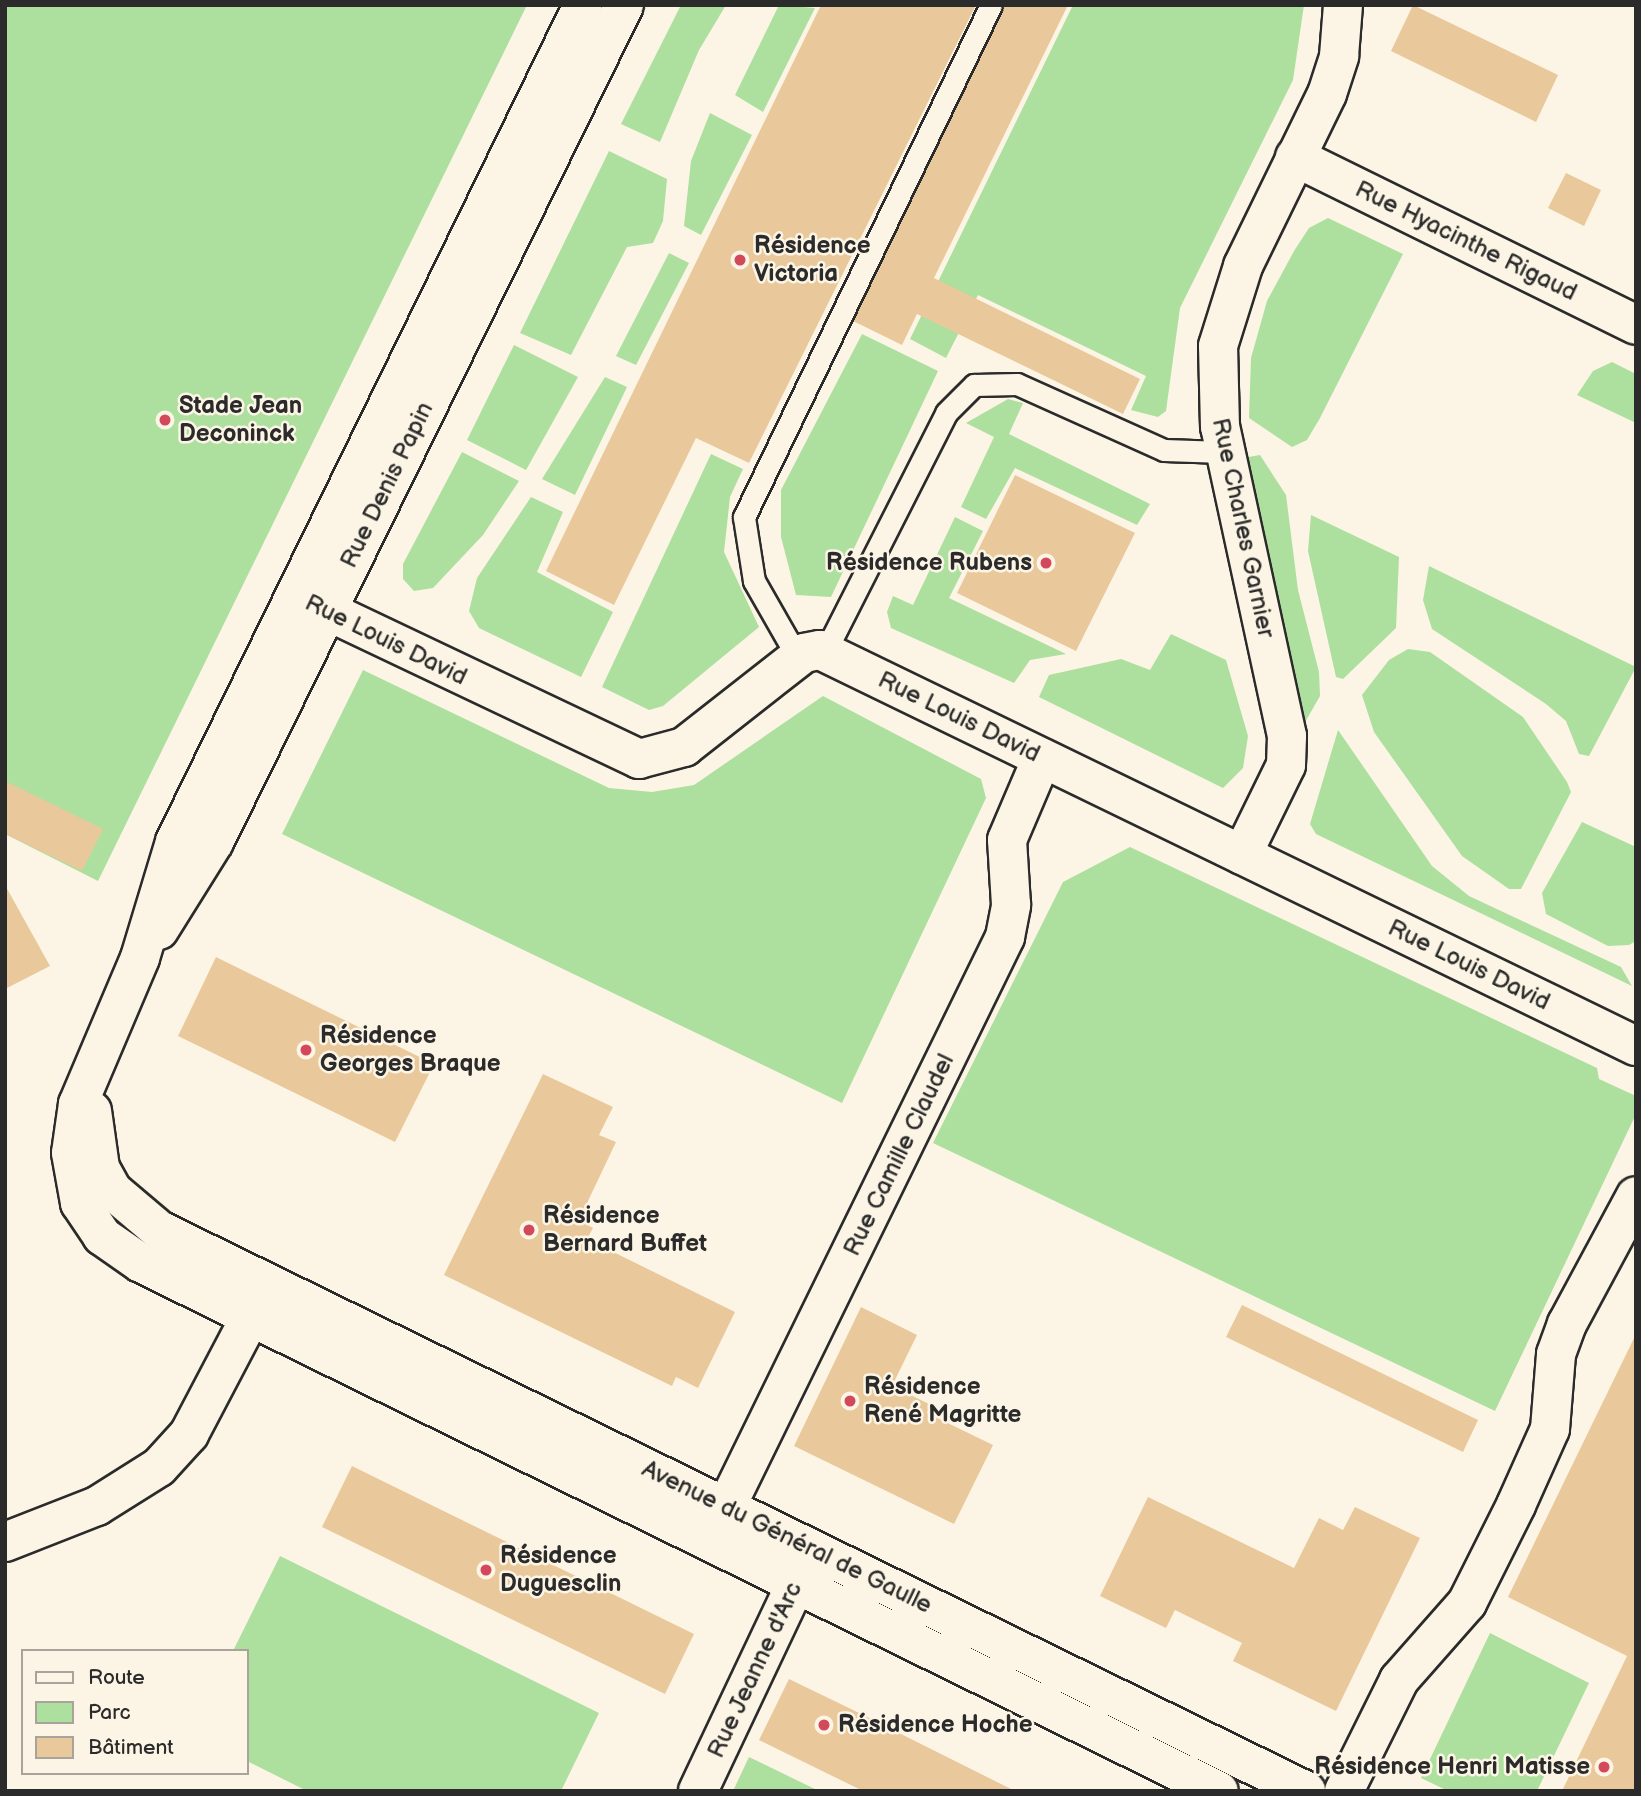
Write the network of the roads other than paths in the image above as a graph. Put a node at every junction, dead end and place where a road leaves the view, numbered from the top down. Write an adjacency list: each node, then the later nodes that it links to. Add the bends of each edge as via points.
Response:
1 (583, 5): 8 (street, Rue Denis Papin)
2 (624, 5): 8 (street, Rue Denis Papin)
3 (991, 5): 9 (lane, via 744,517 754,581)
4 (1343, 5): 5 (street, Rue Charles Garnier, via 1334,75)
5 (1296, 157): 6 (street, Rue Hyacinthe Rigaud); 7 (street, Rue Charles Garnier, via 1222,321 1218,399)
6 (1636, 325)
7 (1224, 452): 9 (lane, via 1164,450 1017,384 974,385 946,413); 11 (street, Rue Charles Garnier, via 1288,751)
8 (310, 603): 9 (street, Rue Louis David, via 639,759 693,741); 12 (street, Rue Denis Papin, via 214,842 140,958)
9 (811, 655): 10 (street, Rue Louis David)
10 (1042, 758): 11 (street, Rue Louis David); 17 (street, Rue Camille Claudel, via 1007,840 1011,905 1005,937)
11 (1242, 855): 13 (street, Rue Louis David)
12 (103, 1045): 15 (street, Rue Denis Papin, via 92,1124 100,1168 113,1191 141,1220); 16 (street, Rue Denis Papin, via 73,1135 73,1179 87,1216 124,1254)
13 (1636, 1046)
14 (1636, 1196): 25 (street, via 1567,1324 1556,1354 1550,1429 1516,1505 1467,1603 1399,1680)
15 (268, 1283): 16 (street); 17 (street, Avenue du Général de Gaulle)
16 (250, 1317): 18 (street, Avenue du Général de Gaulle); 19 (street, via 189,1434 159,1466 97,1506)
17 (726, 1507): 18 (street, Rue Camille Claudel); 20 (street, Avenue du Général de Gaulle)
18 (710, 1541): 21 (street, Avenue du Général de Gaulle)
19 (5, 1542)
20 (813, 1549): 21 (street, Rue Jeanne d'Arc); 24 (street, Avenue du Général de Gaulle)
21 (796, 1584): 22 (street, Rue Jeanne d'Arc); 23 (street, Avenue du Général de Gaulle)
22 (698, 1791)
23 (1219, 1791)
24 (1306, 1791)
25 (1344, 1791)

